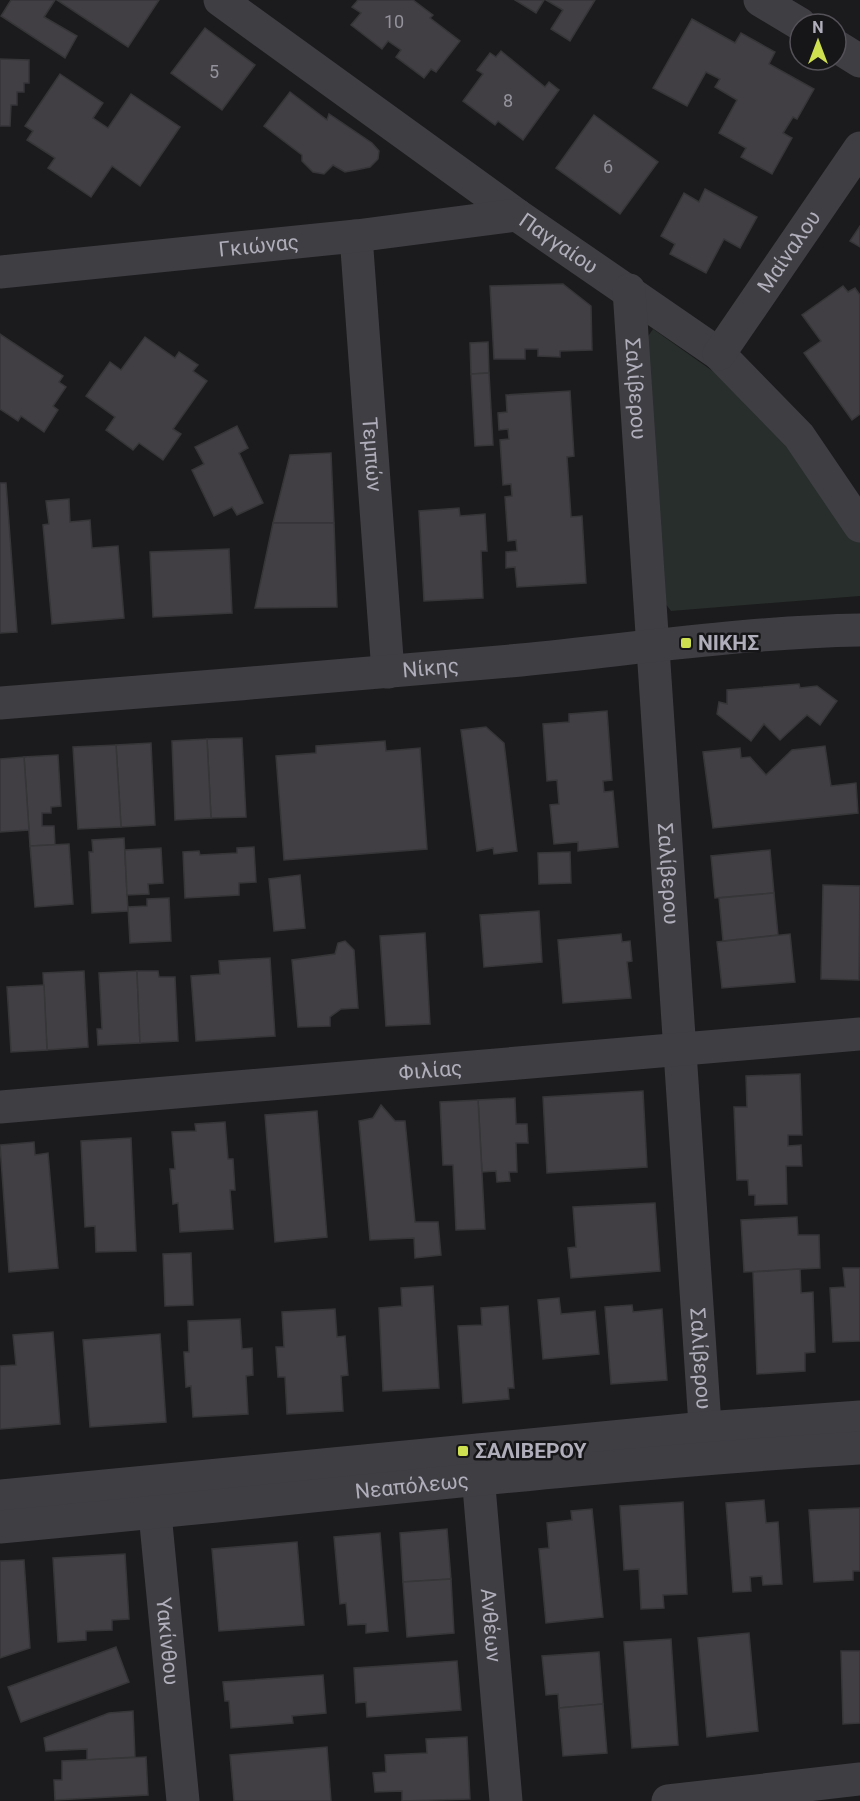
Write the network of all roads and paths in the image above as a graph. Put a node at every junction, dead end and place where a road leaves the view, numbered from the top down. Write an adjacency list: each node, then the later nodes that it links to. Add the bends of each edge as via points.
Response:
1 (220, 0): 5 (street, Παγγαίου)
2 (760, 0): 3 (street)
3 (788, 17)
4 (860, 148): 9 (street, Μαίναλου)
5 (517, 215): 6 (street, Γκιώνας); 8 (street, Παγγαίου)
6 (356, 236): 7 (street, Γκιώνας); 13 (street, Τεμπών)
7 (0, 272)
8 (629, 290): 9 (street, Παγγαίου); 12 (street, Σαλίβερου)
9 (718, 354): 10 (street, Παγγαίου, via 799,436)
10 (860, 526)
11 (860, 630): 12 (street, Νίκης, via 787,632)
12 (651, 648): 13 (street, Νίκης); 16 (street, Σαλίβερου)
13 (388, 672): 14 (street, Νίκης)
14 (0, 703)
15 (860, 1034): 16 (street, Φιλίας)
16 (679, 1050): 17 (street, Φιλίας); 19 (street, Σαλίβερου)
17 (0, 1107)
18 (860, 1417): 19 (street, Νεαπόλεως)
19 (706, 1442): 20 (street, Νεαπόλεως); 21 (street, Νεαπόλεως)
20 (860, 1448)
21 (477, 1464): 23 (street, Νεαπόλεως); 27 (street, Ανθέων)
22 (0, 1496): 23 (street, Νεαπόλεως)
23 (154, 1497): 24 (street, Νεαπόλεως); 26 (street, Υακίνθου)
24 (0, 1527)
25 (860, 1779): 28 (street)
26 (183, 1801)
27 (506, 1801)
28 (668, 1801)

